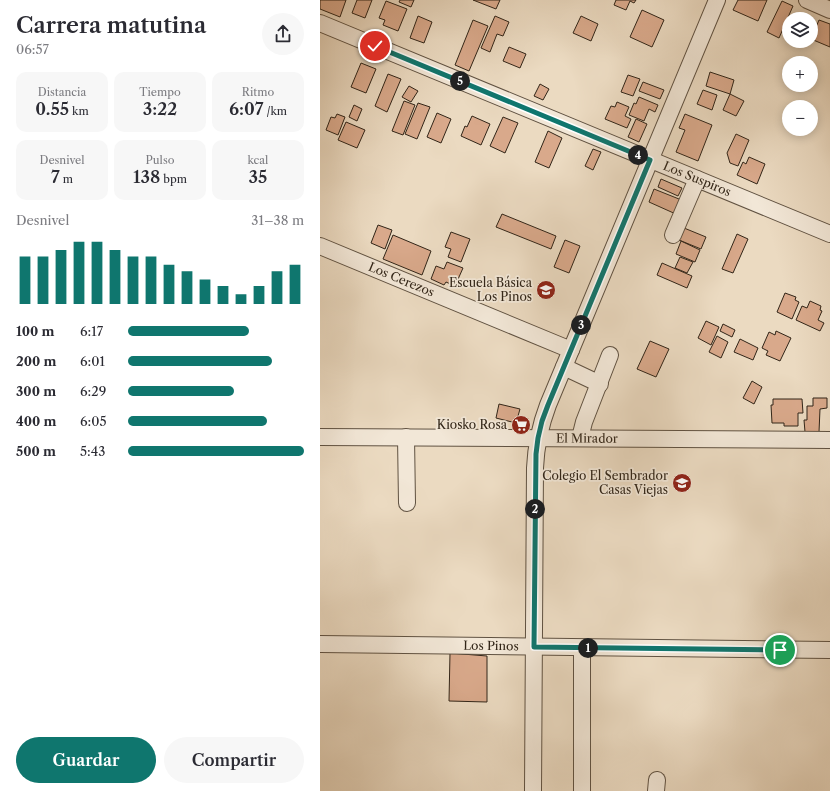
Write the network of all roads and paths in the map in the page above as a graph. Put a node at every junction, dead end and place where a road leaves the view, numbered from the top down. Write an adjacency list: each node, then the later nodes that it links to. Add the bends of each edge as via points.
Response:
1 (717, 0): 5 (street)
2 (806, 0): 3 (street)
3 (830, 10)
4 (320, 23): 5 (street, Los Suspiros)
5 (650, 160): 6 (street, Los Suspiros); 10 (street)
6 (697, 179): 7 (street, Los Suspiros); 8 (street)
7 (830, 234)
8 (673, 235)
9 (320, 246): 10 (street, Los Cerezos)
10 (571, 350): 12 (street)
11 (610, 355): 13 (street)
12 (564, 367): 13 (street); 16 (street, via 542,421)
13 (600, 384): 17 (street)
14 (320, 437): 15 (street, El Mirador)
15 (406, 437): 16 (street, El Mirador); 19 (street)
16 (538, 438): 17 (street, El Mirador); 21 (street, via 535,468)
17 (580, 438): 18 (street, El Mirador)
18 (830, 440)
19 (407, 503)
20 (320, 644): 21 (street, Los Pinos)
21 (534, 647): 22 (street, Los Pinos); 24 (street)
22 (582, 648): 23 (street, Los Pinos); 25 (street)
23 (830, 650)
24 (533, 791)
25 (582, 791)

